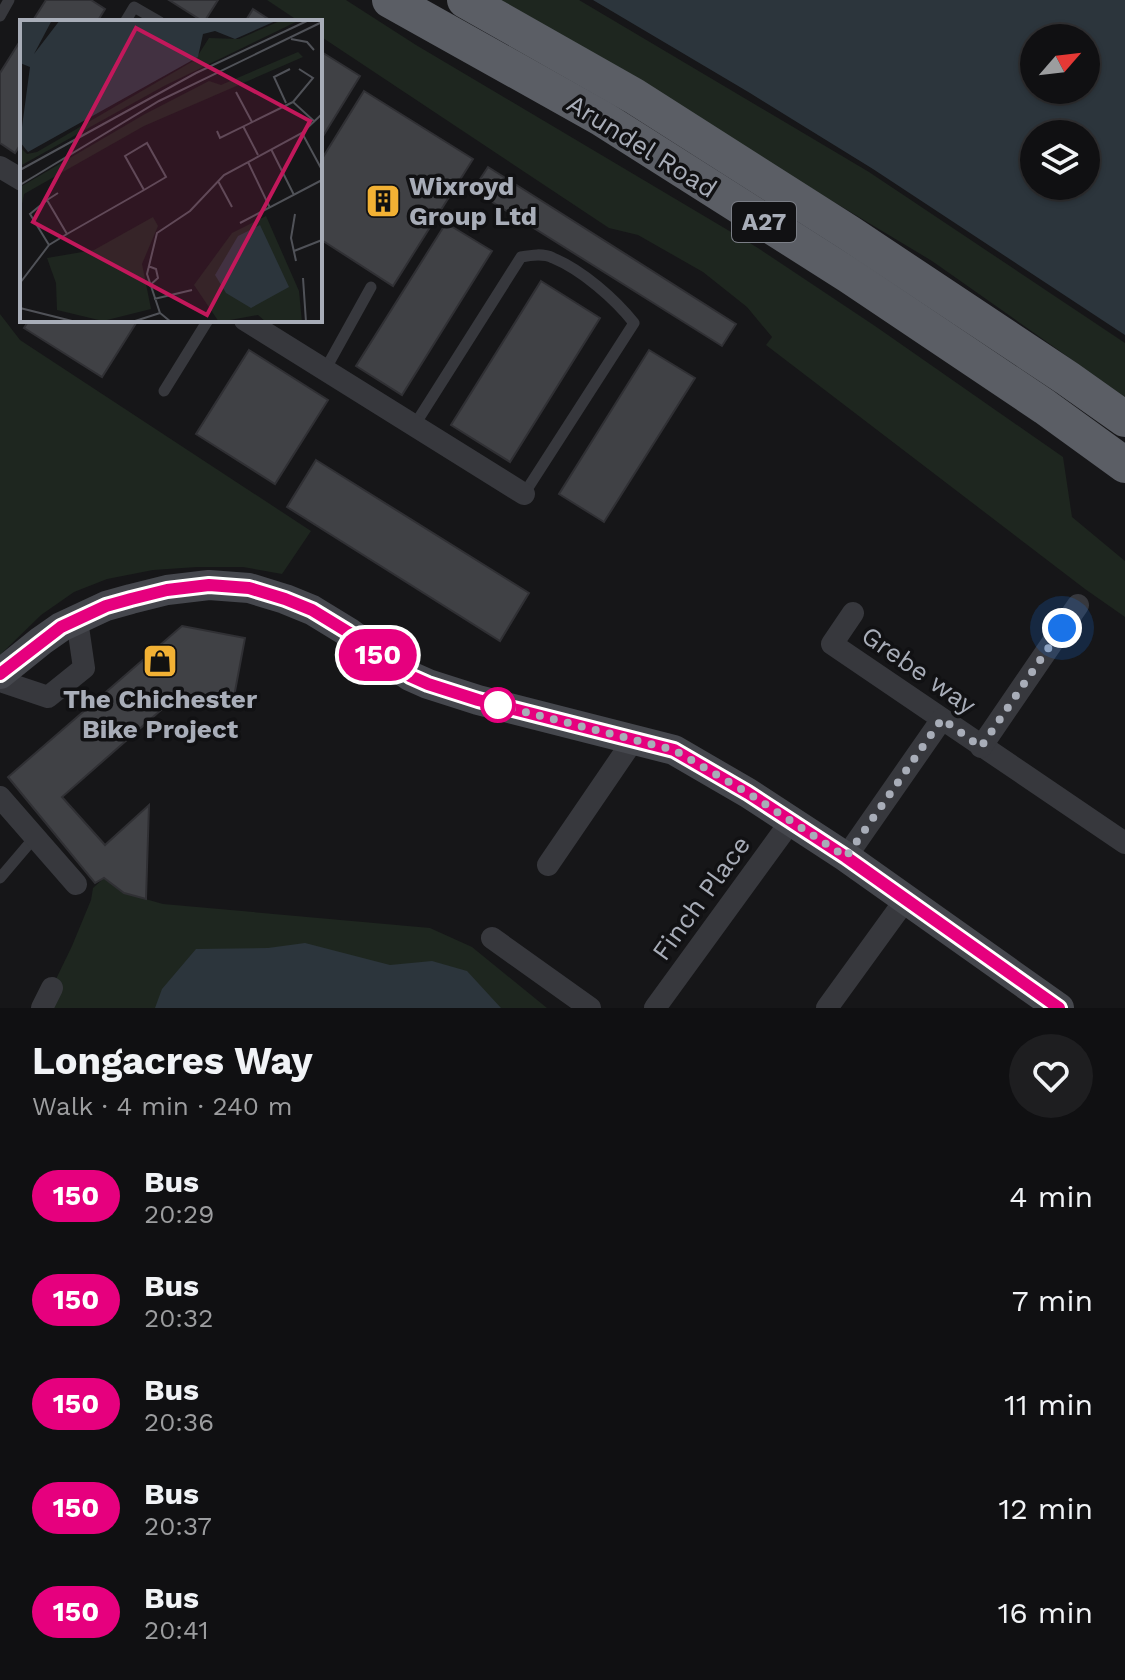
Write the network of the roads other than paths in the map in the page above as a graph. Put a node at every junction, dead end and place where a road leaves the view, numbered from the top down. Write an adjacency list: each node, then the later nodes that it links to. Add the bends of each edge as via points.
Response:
1 (9, 0): 6 (lane)
2 (122, 0): 5 (lane)
3 (390, 0): 18 (highway, Arundel Road / A27, via 601,118 850,276)
4 (465, 0): 16 (highway, Arundel Road / A27, via 648,104)
5 (134, 7): 7 (lane); 8 (lane)
6 (0, 16)
7 (126, 20)
8 (157, 20)
9 (0, 167): 10 (street)
10 (20, 179)
11 (371, 287): 14 (lane)
12 (207, 322): 15 (lane)
13 (248, 322): 14 (street)
14 (325, 370): 17 (street)
15 (164, 391)
16 (1125, 419)
17 (414, 426): 19 (street); 19 (lane, via 521,257 551,257 580,274 634,323)
18 (1125, 465)
19 (524, 494)
20 (1078, 605): 27 (street, Grebe way)
21 (853, 613): 25 (street, Grebe way, via 832,644)
22 (77, 620): 23 (main road); 24 (street, via 84,668 48,697); 26 (main road, via 106,606 167,590 249,588 312,610 428,684)
23 (0, 674)
24 (0, 681)
25 (942, 719): 27 (street, Grebe way); 32 (street)
26 (634, 739): 29 (main road, via 674,750); 33 (street)
27 (981, 747): 31 (street, Grebe way)
28 (0, 797): 30 (street)
29 (791, 821): 32 (main road); 40 (street, Finch Place)
30 (34, 838): 34 (lane); 35 (street)
31 (1125, 843)
32 (846, 857): 36 (main road)
33 (548, 865)
34 (0, 878)
35 (76, 884)
36 (906, 899): 38 (main road); 41 (street)
37 (492, 938): 39 (street)
38 (1053, 1007)
39 (590, 1008)
40 (655, 1008)
41 (827, 1008)

